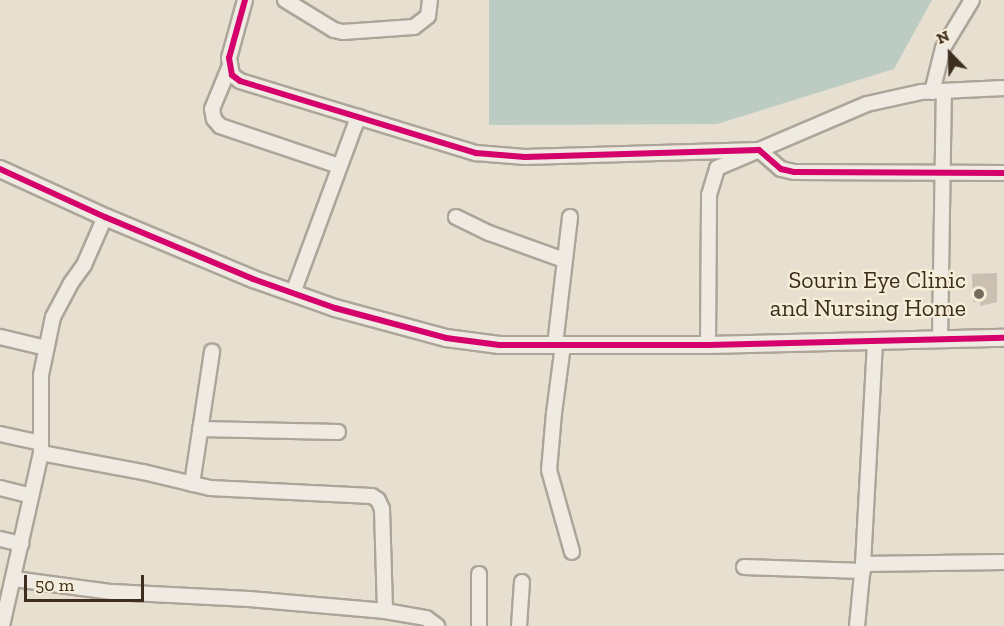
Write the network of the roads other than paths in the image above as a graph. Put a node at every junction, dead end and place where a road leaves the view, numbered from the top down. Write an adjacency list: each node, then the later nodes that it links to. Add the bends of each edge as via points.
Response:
1 (245, 0): 5 (street)
2 (285, 0): 3 (street, via 343,32 414,27 428,16)
3 (430, 0)
4 (972, 0): 7 (street, via 943,48)
5 (229, 68): 8 (street, via 240,81); 10 (street, via 212,109 220,126)
6 (1004, 88): 7 (street)
7 (938, 92): 9 (street, via 867,104); 12 (street)
8 (358, 117): 9 (street, via 476,153 503,157); 10 (street)
9 (759, 150): 12 (street, via 781,168 794,172); 24 (street, via 717,168 712,180)
10 (339, 166): 18 (street)
11 (0, 169): 14 (street)
12 (942, 172): 13 (street); 21 (street)
13 (1004, 173)
14 (105, 217): 18 (street); 25 (street, via 84,265 53,316)
15 (456, 217): 17 (street)
16 (570, 217): 17 (street)
17 (564, 260): 23 (street)
18 (293, 293): 23 (street, via 446,338 500,345)
19 (0, 337): 25 (street)
20 (1004, 338): 21 (street)
21 (940, 339): 22 (street)
22 (874, 341): 24 (street); 39 (street)
23 (559, 345): 24 (street); 36 (street, via 549,470)
24 (708, 345)
25 (46, 348): 30 (street, via 41,375)
26 (212, 351): 27 (street)
27 (200, 429): 28 (street); 31 (street)
28 (338, 432)
29 (0, 434): 30 (street)
30 (41, 448): 31 (street); 33 (street)
31 (192, 484): 43 (street, via 372,496 382,509)
32 (0, 488): 33 (street)
33 (31, 496): 35 (street)
34 (0, 539): 35 (street)
35 (21, 544): 42 (street)
36 (572, 552)
37 (1004, 562): 39 (street)
38 (744, 567): 39 (street)
39 (863, 567): 48 (street)
40 (479, 574): 46 (street)
41 (522, 582): 47 (street)
42 (8, 585): 43 (street); 44 (street)
43 (385, 611): 45 (street, via 426,618)
44 (2, 626)
45 (436, 626)
46 (479, 626)
47 (519, 626)
48 (857, 626)

